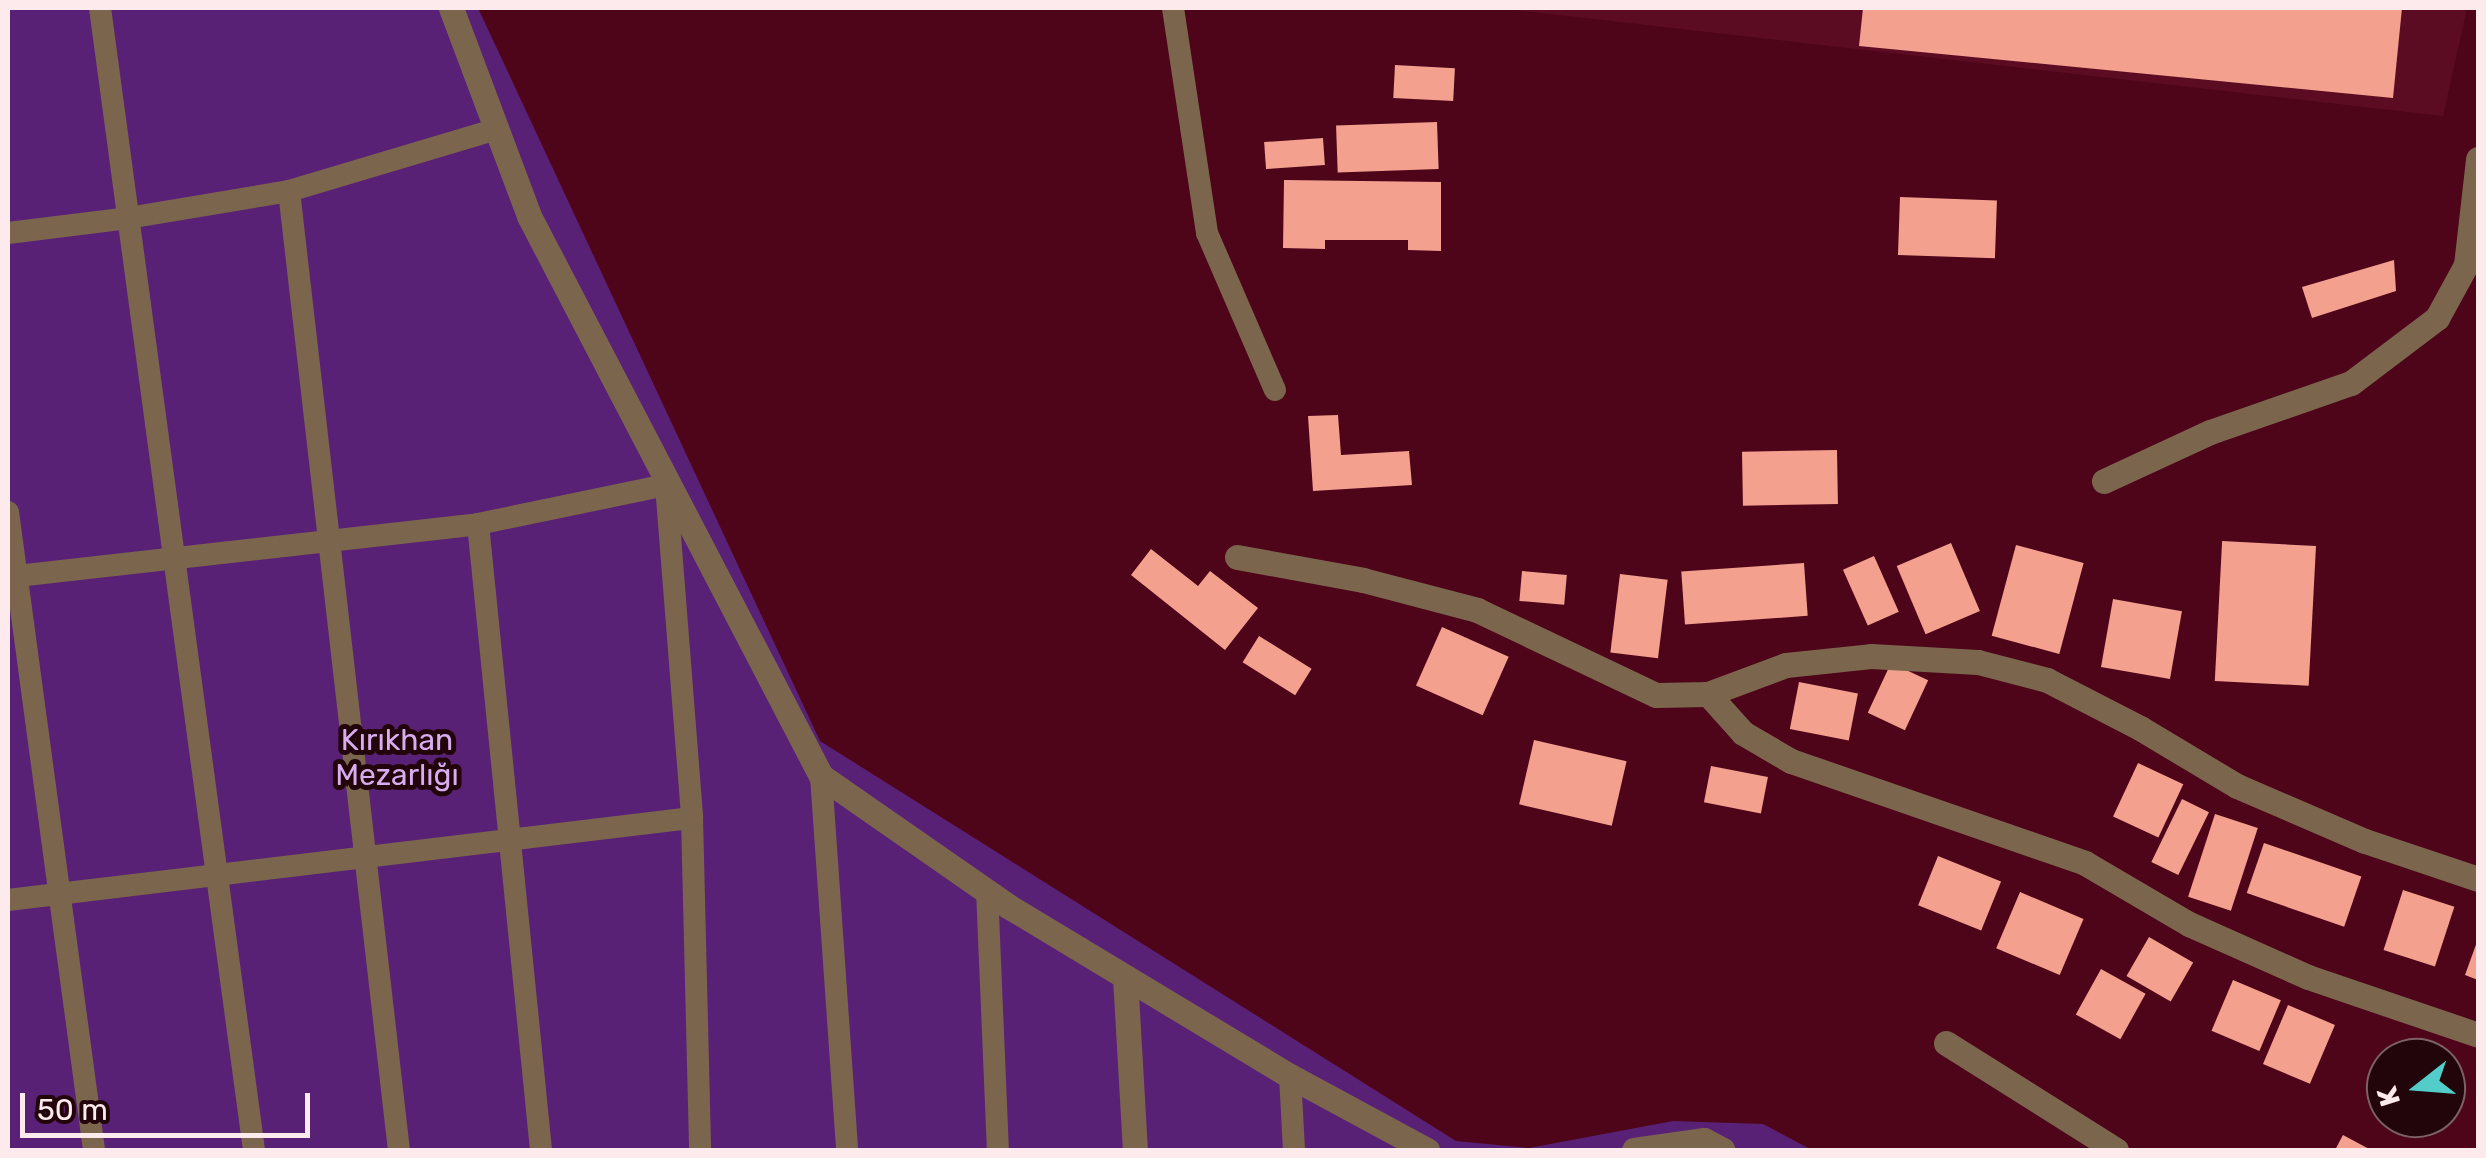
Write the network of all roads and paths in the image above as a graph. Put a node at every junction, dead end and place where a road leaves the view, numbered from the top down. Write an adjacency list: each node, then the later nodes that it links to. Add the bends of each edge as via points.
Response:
1 (100, 8): 7 (lane)
2 (451, 8): 4 (street)
3 (1174, 8): 9 (lane, via 1206,233)
4 (496, 129): 6 (lane); 11 (street, via 529,216)
5 (2478, 159): 10 (street, via 2466,265 2436,318 2351,383 2210,432)
6 (288, 191): 7 (lane); 14 (lane)
7 (128, 218): 8 (lane); 16 (lane)
8 (8, 233)
9 (1274, 390)
10 (2104, 481)
11 (666, 485): 13 (lane); 19 (street); 20 (lane)
12 (8, 512): 17 (lane)
13 (478, 524): 14 (lane); 21 (lane)
14 (329, 541): 16 (lane); 22 (lane)
15 (1236, 557): 18 (street, via 1477,610 1656,694)
16 (174, 559): 17 (lane); 23 (lane)
17 (12, 577): 26 (lane)
18 (1708, 694): 24 (street, via 1786,665 1871,656 1978,662 2047,680 2236,786); 29 (street, via 1744,732 1790,761 2085,864 2189,924 2291,969)
19 (821, 776): 25 (street); 37 (lane)
20 (692, 818): 21 (lane); 36 (lane)
21 (510, 840): 22 (lane); 35 (lane)
22 (366, 857): 23 (lane); 34 (lane)
23 (216, 875): 26 (lane); 33 (lane)
24 (2478, 879)
25 (986, 890): 28 (street); 38 (lane)
26 (59, 894): 27 (lane); 32 (lane)
27 (8, 900)
28 (1125, 977): 31 (street); 39 (street)
29 (2478, 1035)
30 (1946, 1043): 44 (street)
31 (1290, 1076): 40 (lane); 41 (street)
32 (94, 1150)
33 (254, 1150)
34 (400, 1150)
35 (541, 1150)
36 (700, 1150)
37 (847, 1150)
38 (998, 1150)
39 (1135, 1150)
40 (1294, 1150)
41 (1426, 1150)
42 (1634, 1150): 43 (street, via 1704,1140)
43 (1723, 1150)
44 (2116, 1150)

